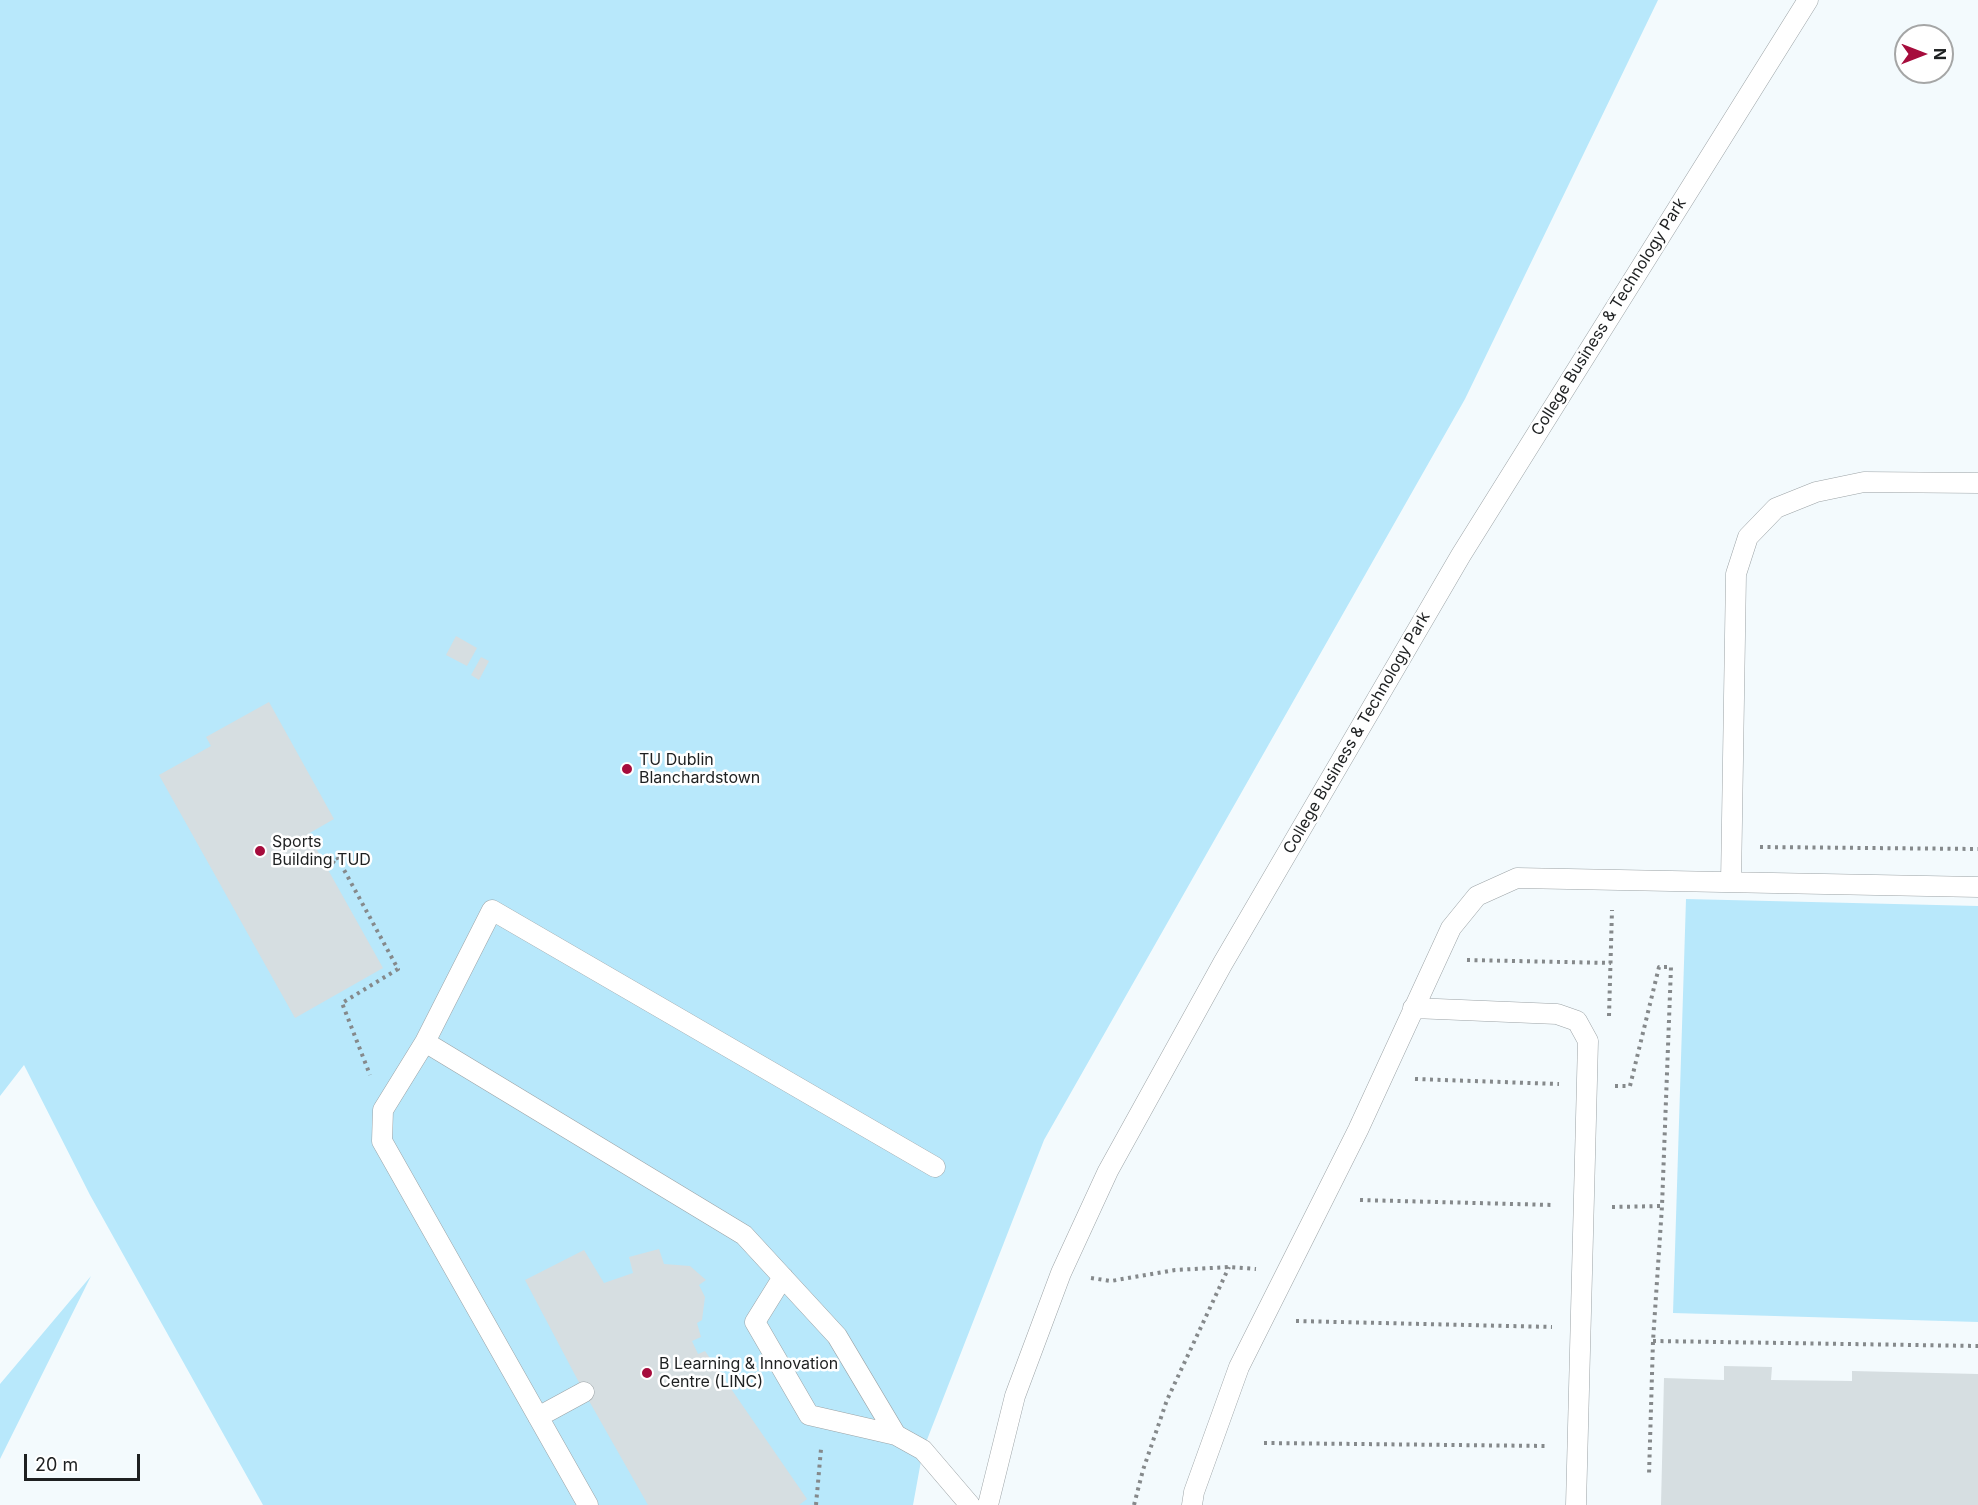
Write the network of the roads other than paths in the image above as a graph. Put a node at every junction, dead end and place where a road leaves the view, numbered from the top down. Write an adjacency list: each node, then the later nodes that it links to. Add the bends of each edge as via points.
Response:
1 (1808, 0): 14 (lane, College Business & Technology Park, via 1455,565 1108,1171 1060,1273 1015,1396)
2 (1978, 483): 3 (lane, via 1864,482 1815,492 1776,508 1748,537 1736,574)
3 (1731, 882): 4 (lane); 5 (lane, via 1517,878 1477,896 1451,928)
4 (1978, 887)
5 (1413, 1008): 15 (lane, via 1358,1130 1239,1367); 16 (lane, via 1557,1014 1577,1021 1588,1041)
6 (425, 1042): 7 (lane, via 492,910); 8 (lane, via 744,1235); 10 (lane, via 383,1110 382,1141)
7 (935, 1167)
8 (783, 1277): 11 (lane, via 837,1336); 11 (lane, via 755,1322 809,1415)
9 (584, 1392): 10 (lane)
10 (538, 1417): 12 (lane)
11 (896, 1435): 13 (lane, via 923,1450)
12 (588, 1505)
13 (970, 1505)
14 (987, 1505)
15 (1192, 1505)
16 (1576, 1505)

